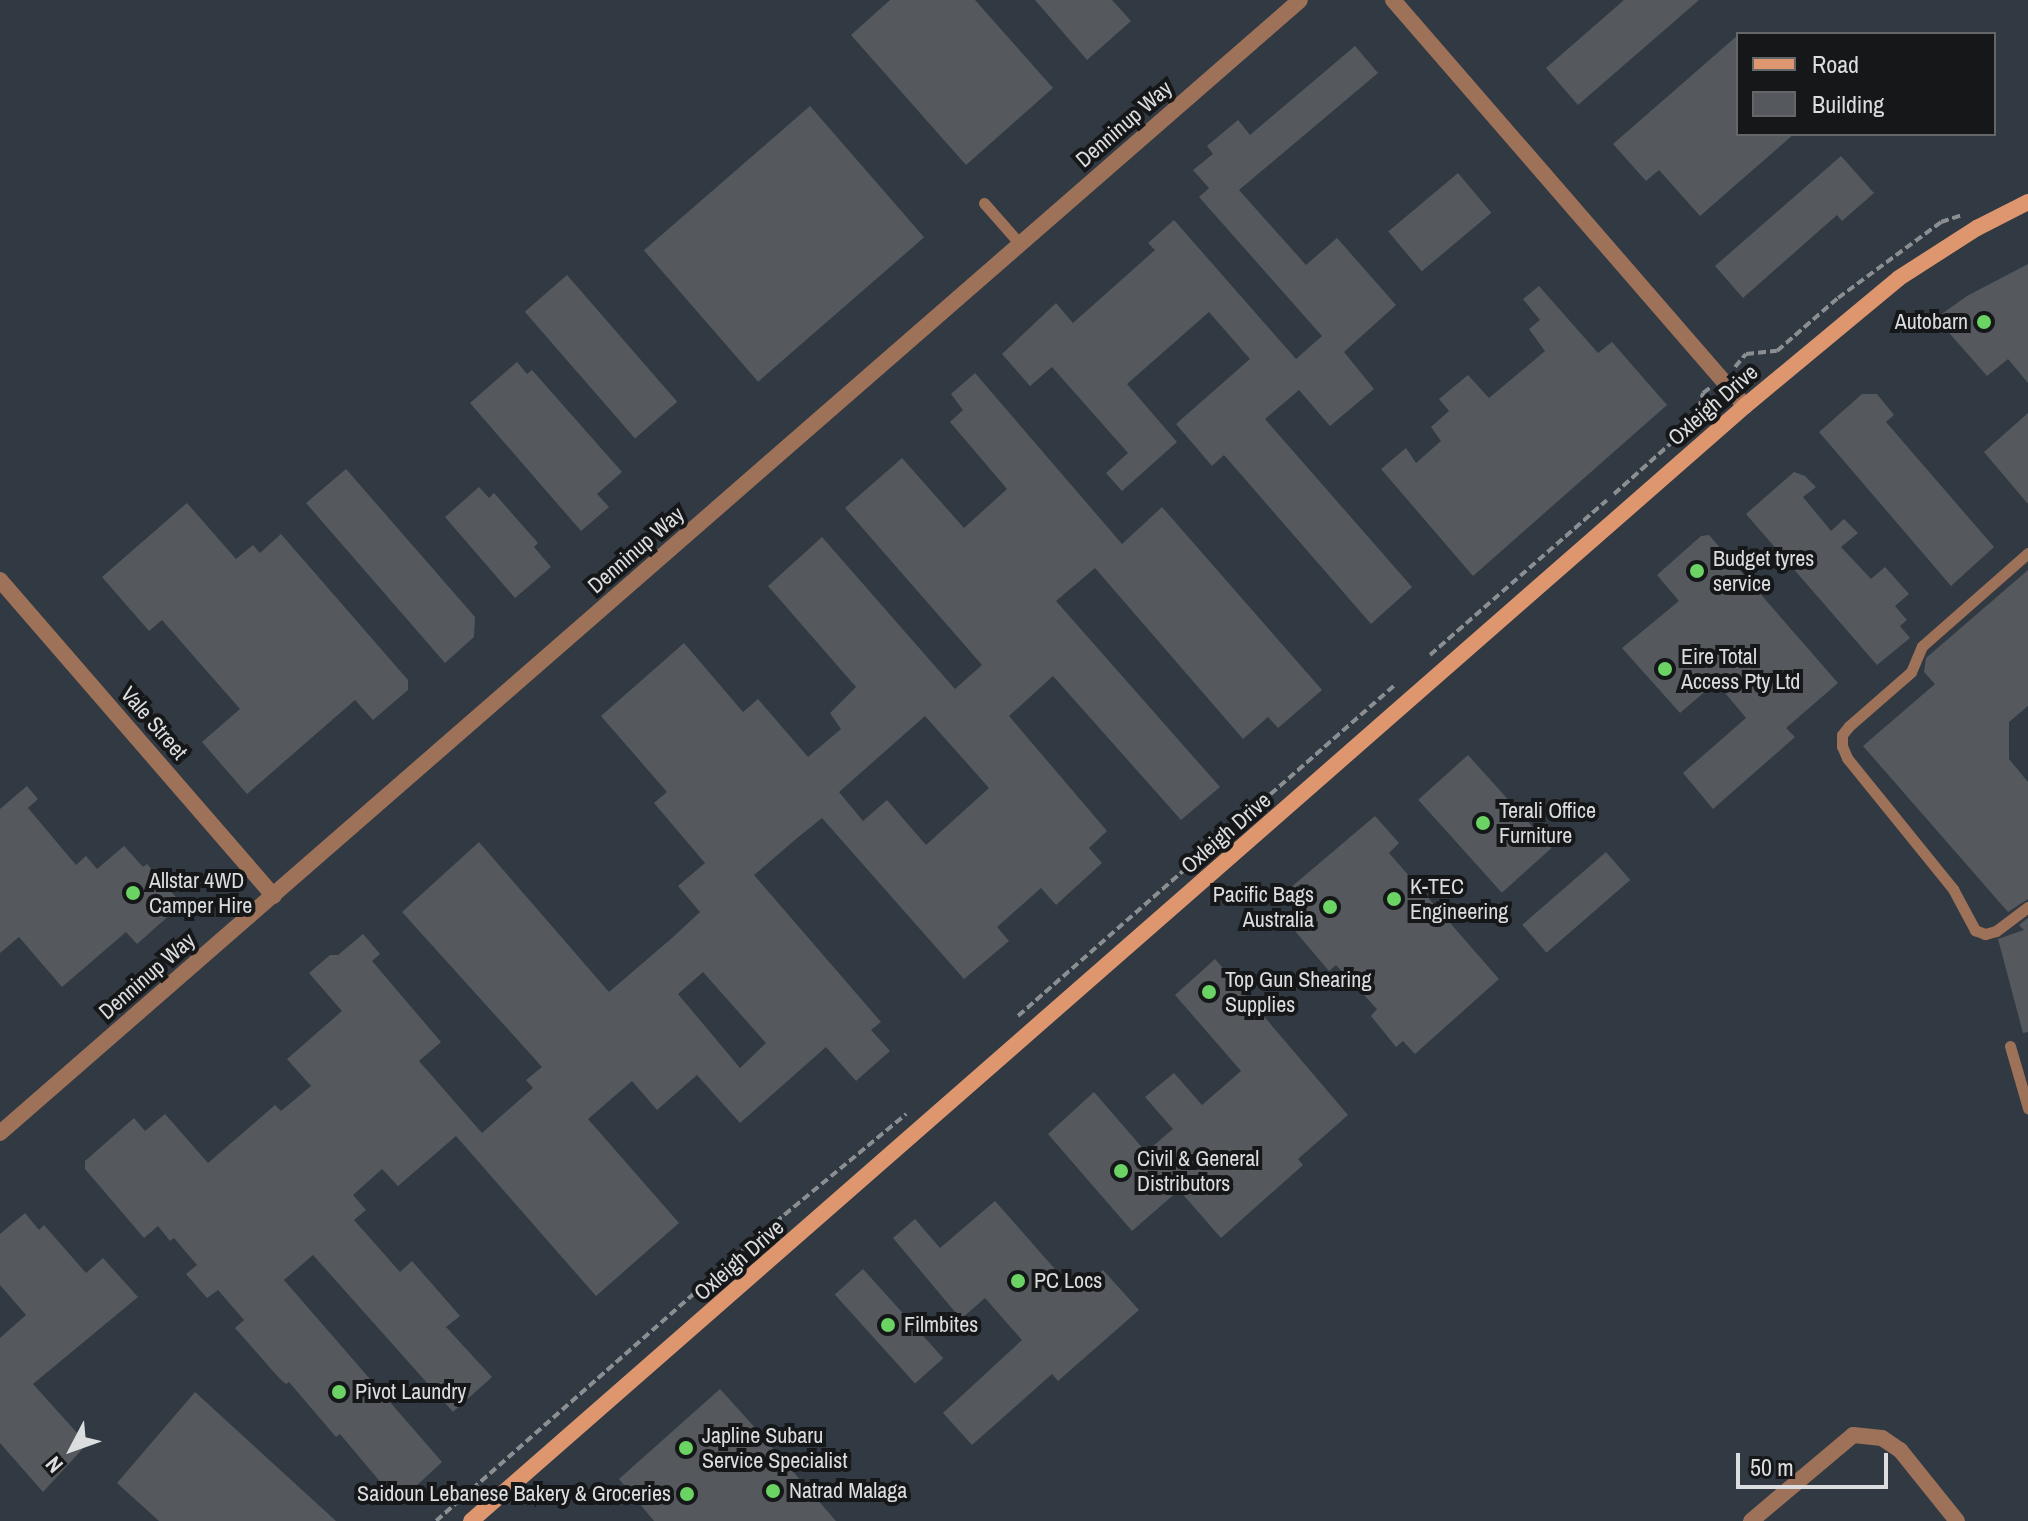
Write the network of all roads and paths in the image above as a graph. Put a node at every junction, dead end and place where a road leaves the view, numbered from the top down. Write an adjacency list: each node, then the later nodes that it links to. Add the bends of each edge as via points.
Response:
1 (1300, 0): 6 (street, Denninup Way)
2 (1393, 0): 7 (street)
3 (2028, 202): 8 (street, Oxleigh Drive, via 1899,278)
4 (984, 203): 6 (lane)
5 (1966, 214): 7 (path, via 1941,222 1777,351 1746,354)
6 (1020, 244): 13 (street, Denninup Way)
7 (1722, 381): 8 (street); 11 (path, via 1703,393 1696,421)
8 (1745, 406): 21 (street, Oxleigh Drive)
9 (2028, 553): 14 (lane, via 1922,646 1911,672 1849,726 1842,746 1953,889 1975,930 1996,931)
10 (0, 580): 13 (street, Vale Street)
11 (1419, 665)
12 (1408, 675): 15 (path)
13 (274, 896): 19 (street, Denninup Way)
14 (2028, 907)
15 (1008, 1024)
16 (2010, 1046): 18 (lane)
17 (917, 1105): 20 (path, via 648,1332)
18 (2028, 1108)
19 (0, 1133)
20 (436, 1521)
21 (471, 1521)
22 (1751, 1521): 23 (street, via 1853,1435 1882,1438 1900,1450)
23 (1957, 1521)

